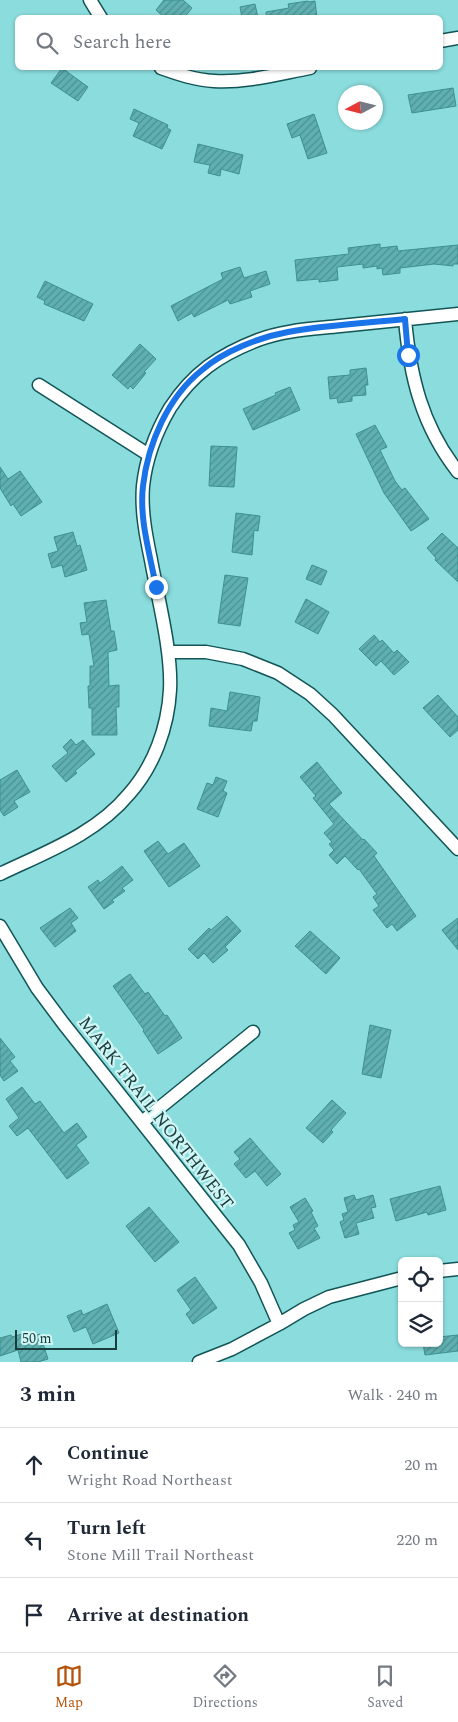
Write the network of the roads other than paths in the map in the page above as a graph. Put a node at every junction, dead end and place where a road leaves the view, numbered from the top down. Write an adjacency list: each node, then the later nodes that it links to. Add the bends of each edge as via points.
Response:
1 (90, 0): 2 (street)
2 (99, 15)
3 (458, 38): 4 (street)
4 (443, 40)
5 (167, 70): 6 (street, via 213,81 250,80)
6 (300, 70)
7 (458, 314): 8 (street)
8 (405, 319): 10 (street, via 288,332 260,339 230,352 202,370 181,392 161,423); 11 (street, via 416,391 446,458)
9 (39, 385): 10 (street)
10 (149, 455): 12 (street, via 143,487 143,519)
11 (458, 472)
12 (168, 652): 13 (street, via 206,652 243,659 278,673 310,694); 14 (street, via 170,689 165,726 152,760 131,793 84,833)
13 (458, 849)
14 (0, 874)
15 (0, 926): 17 (street, MARK TRAIL NORTHWEST, via 37,988)
16 (253, 1032): 17 (street)
17 (142, 1122): 21 (street, MARK TRAIL NORTHWEST, via 239,1245)
18 (458, 1269): 19 (street)
19 (443, 1271)
20 (398, 1279): 21 (street, via 329,1298)
21 (279, 1324): 22 (street)
22 (199, 1362)

